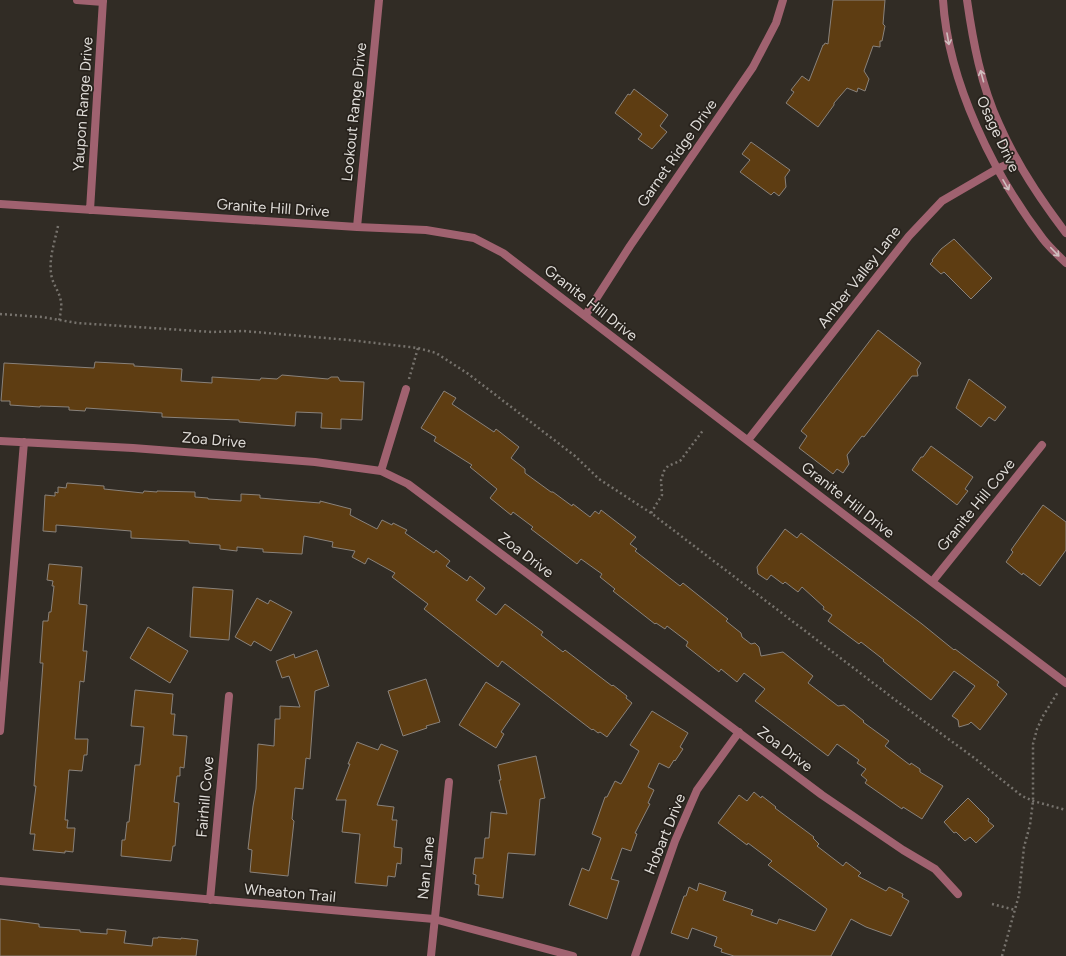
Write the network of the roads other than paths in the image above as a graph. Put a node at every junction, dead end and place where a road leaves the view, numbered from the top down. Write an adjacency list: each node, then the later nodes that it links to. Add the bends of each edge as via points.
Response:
1 (77, 0): 6 (street)
2 (379, 0): 11 (street, Lookout Range Drive)
3 (783, 0): 14 (street, Garnet Ridge Drive, via 776,23 753,67)
4 (943, 0): 8 (street, Osage Drive, one-way to 8, via 948,41 960,83)
5 (967, 0): 7 (street, Osage Drive, one-way to 5, via 998,123 984,84 972,37)
6 (103, 1): 10 (street, Yaupon Range Drive)
7 (1017, 160): 8 (street, Amber Valley Lane); 12 (street, Osage Drive)
8 (997, 169): 13 (street, Osage Drive, one-way to 13, via 1039,234); 16 (street, Amber Valley Lane, via 942,201 909,236)
9 (0, 204): 10 (street, Granite Hill Drive)
10 (90, 210): 11 (street, Granite Hill Drive)
11 (357, 228): 14 (street, Granite Hill Drive, via 426,230 474,238 503,253)
12 (1066, 233)
13 (1066, 263)
14 (585, 316): 16 (street, Granite Hill Drive)
15 (406, 389): 20 (street)
16 (748, 440): 21 (street, Granite Hill Drive)
17 (0, 441): 18 (street, Zoa Drive)
18 (24, 442): 20 (street, Zoa Drive, via 299,461); 24 (street)
19 (1042, 445): 21 (street, Granite Hill Cove)
20 (381, 471): 25 (street, Zoa Drive, via 408,484)
21 (932, 582): 22 (street, Granite Hill Drive)
22 (1066, 683)
23 (228, 696): 29 (street, Fairhill Cove)
24 (0, 731)
25 (739, 732): 28 (street, Zoa Drive, via 822,795 935,869); 33 (street, Hobart Drive, via 697,790 675,841)
26 (450, 782): 30 (street, Nan Lane)
27 (0, 881): 29 (street, Wheaton Trail)
28 (958, 894)
29 (210, 900): 30 (street, Wheaton Trail)
30 (434, 919): 31 (street, Nan Lane); 32 (street, Wheaton Trail)
31 (431, 956)
32 (572, 956)
33 (634, 956)

